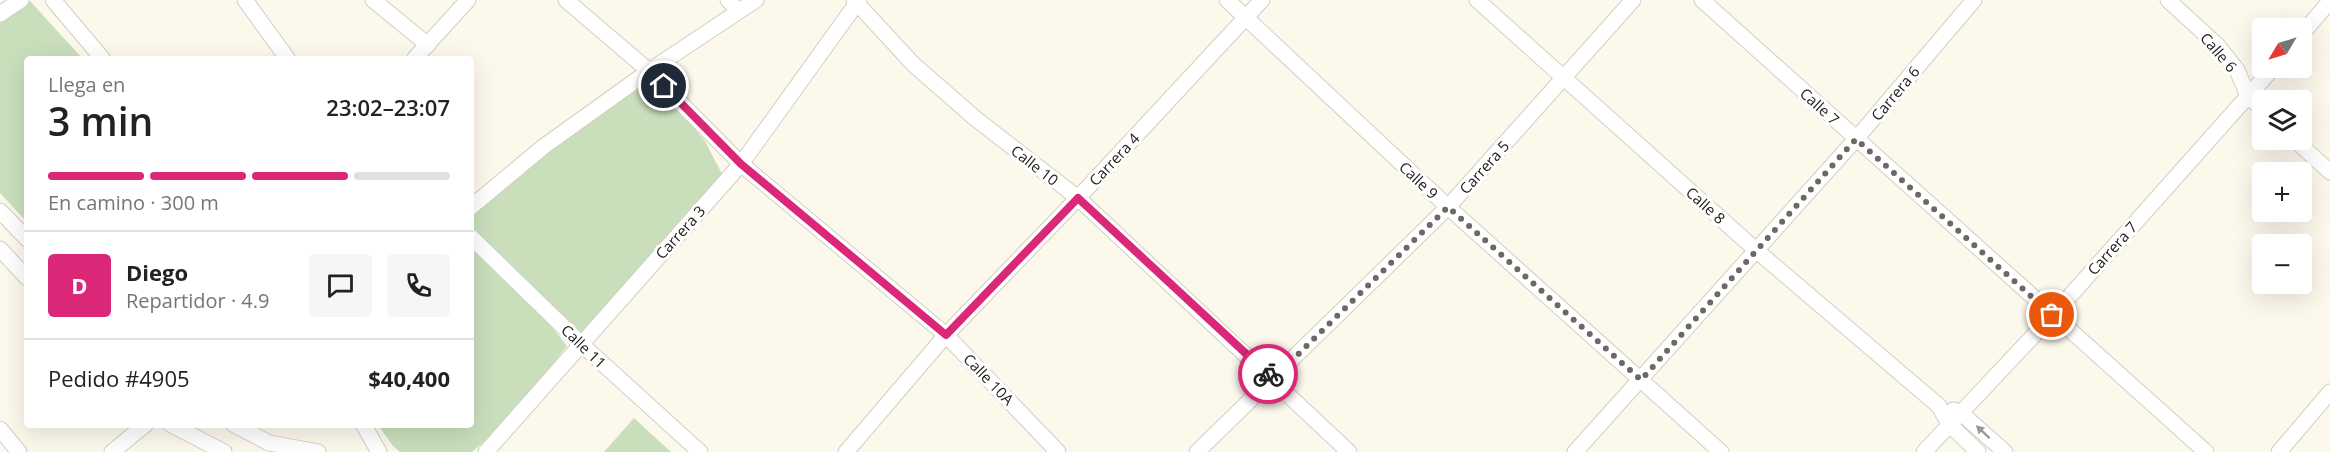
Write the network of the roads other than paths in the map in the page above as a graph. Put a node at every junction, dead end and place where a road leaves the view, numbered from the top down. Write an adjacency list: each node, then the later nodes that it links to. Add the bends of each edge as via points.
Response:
1 (21, 0): 19 (street)
2 (53, 0): 23 (street)
3 (245, 0): 24 (street)
4 (373, 0): 22 (street)
5 (468, 0): 22 (street)
6 (566, 0): 26 (street, Calle 10A)
7 (728, 0): 18 (street)
8 (756, 0): 18 (street)
9 (1227, 0): 20 (street, Calle 9)
10 (1262, 0): 20 (street, Carrera 4)
11 (1477, 0): 27 (street, Calle 8)
12 (1633, 0): 27 (street, Carrera 5)
13 (1702, 0): 31 (street, Calle 7)
14 (1974, 0): 31 (street, Carrera 6)
15 (2168, 0): 29 (street, Calle 6, via 2217,45 2237,70)
16 (856, 1): 33 (street, Carrera 3); 35 (street, Calle 10, via 913,64)
17 (2330, 1): 21 (street)
18 (739, 11): 26 (street)
19 (0, 14)
20 (1246, 17): 35 (street, Carrera 4); 37 (street, Calle 9)
21 (2312, 22)
22 (428, 45): 25 (street)
23 (100, 56)
24 (286, 56)
25 (417, 56)
26 (649, 71): 33 (street, Calle 10A); 36 (street, via 543,147)
27 (1564, 77): 37 (street, Carrera 5); 42 (street, Calle 8)
28 (2264, 78): 29 (street, Carrera 7)
29 (2248, 96): 30 (street, Calle 6); 44 (street, Carrera 7)
30 (2252, 100)
31 (1856, 139): 42 (street, Carrera 6); 44 (street, Calle 7)
32 (2306, 150): 34 (street)
33 (741, 164): 45 (street, Calle 10A); 46 (street, Carrera 3)
34 (2330, 172)
35 (1078, 198): 45 (street, Carrera 4); 47 (street, Calle 10)
36 (474, 204)
37 (1448, 207): 47 (street, Carrera 5); 48 (street, Calle 9)
38 (0, 211): 39 (street)
39 (24, 236)
40 (474, 240): 46 (street, Calle 11)
41 (0, 249): 43 (street)
42 (1757, 251): 48 (street, Carrera 6); 50 (street, Calle 8)
43 (24, 275)
44 (2052, 315): 51 (street, Carrera 7); 74 (street, Calle 7)
45 (946, 335): 65 (street, Carrera 4); 66 (street, Calle 10A)
46 (580, 343): 63 (street, Carrera 3); 64 (street, Calle 11)
47 (1273, 379): 67 (street, Carrera 5); 68 (street, Calle 10)
48 (1641, 380): 69 (street, Carrera 6); 70 (street, Calle 9)
49 (2330, 392): 75 (street)
50 (1939, 406): 51 (street, Calle 8); 52 (street, Calle 8)
51 (1960, 412): 52 (street, Carrera 7); 73 (street, Calle 8, one-way to 51)
52 (1949, 424): 71 (street, Carrera 7); 72 (street, Calle 8)
53 (141, 428): 59 (street)
54 (178, 428): 60 (street)
55 (241, 428): 61 (street, via 269,443)
56 (365, 428): 62 (street)
57 (0, 429): 58 (street)
58 (19, 452)
59 (112, 452)
60 (224, 452)
61 (318, 452)
62 (379, 452)
63 (486, 452)
64 (700, 452)
65 (846, 452)
66 (1058, 452)
67 (1197, 452)
68 (1349, 452)
69 (1575, 452)
70 (1721, 452)
71 (1923, 452)
72 (1978, 452)
73 (2005, 452)
74 (2206, 452)
75 (2279, 452)

